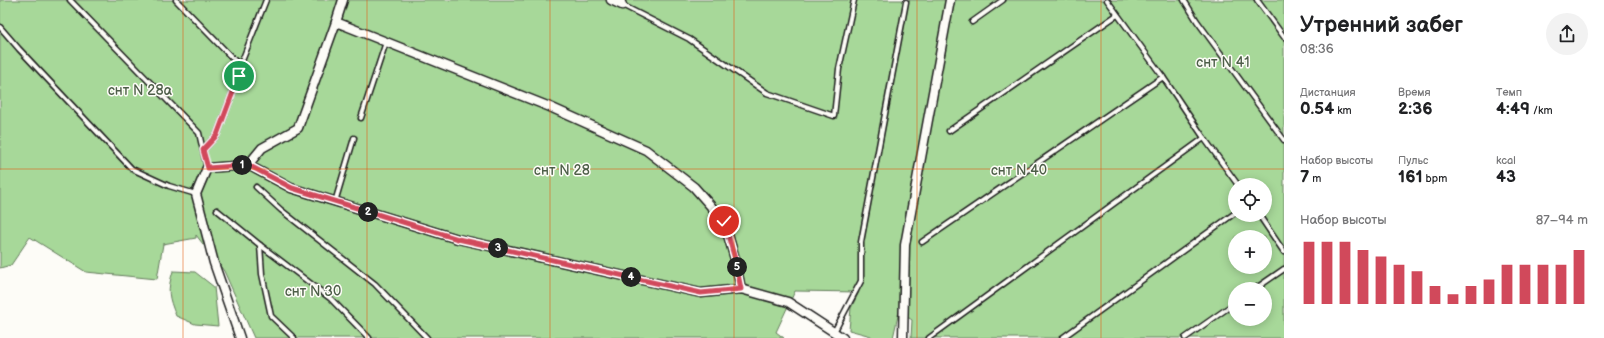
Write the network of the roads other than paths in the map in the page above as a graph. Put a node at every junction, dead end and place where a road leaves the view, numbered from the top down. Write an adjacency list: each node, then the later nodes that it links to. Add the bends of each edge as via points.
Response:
1 (70, 0): 27 (lane, via 199,133)
2 (176, 0): 20 (lane)
3 (266, 0): 20 (lane)
4 (343, 0): 15 (street)
5 (611, 0): 13 (street)
6 (854, 0): 13 (lane, via 839,69 834,116 768,93 689,39)
7 (950, 0): 50 (street, via 905,245)
8 (1003, 0): 16 (lane)
9 (1107, 0): 14 (lane)
10 (1184, 0): 26 (lane)
11 (1257, 0): 18 (lane)
12 (906, 2): 44 (lane, via 862,242 861,281)
13 (623, 3)
14 (1117, 15): 21 (lane); 23 (lane)
15 (336, 22): 19 (street); 28 (street, via 298,128 262,148)
16 (972, 22)
17 (0, 27): 32 (lane, via 132,169 168,186)
18 (1284, 37)
19 (386, 42): 22 (lane); 42 (street, via 550,107 646,150 694,187 724,221)
20 (240, 66): 27 (lane, via 239,76 217,135)
21 (1163, 77): 25 (lane); 37 (lane)
22 (361, 118)
23 (949, 131)
24 (354, 138): 33 (lane)
25 (1204, 138): 30 (lane); 51 (lane)
26 (1284, 140)
27 (203, 150): 29 (lane)
28 (248, 165): 29 (street); 33 (street, via 292,188)
29 (208, 168): 32 (street)
30 (1233, 178)
31 (256, 187): 48 (lane, via 281,210 375,284)
32 (196, 194): 45 (street, via 214,263)
33 (335, 202): 42 (street, via 458,239 701,293)
34 (217, 210): 38 (lane)
35 (1228, 218): 52 (lane)
36 (1264, 222): 39 (lane)
37 (922, 242)
38 (260, 245): 46 (lane, via 262,274 271,316); 47 (lane, via 330,299)
39 (1284, 252)
40 (1284, 269): 41 (lane)
41 (1265, 282)
42 (741, 289): 44 (street, via 788,302)
43 (1228, 308): 53 (lane)
44 (834, 332): 49 (street)
45 (240, 338)
46 (294, 338)
47 (369, 338)
48 (427, 338)
49 (843, 338)
50 (903, 338)
51 (929, 338)
52 (1062, 338)
53 (1185, 338)

